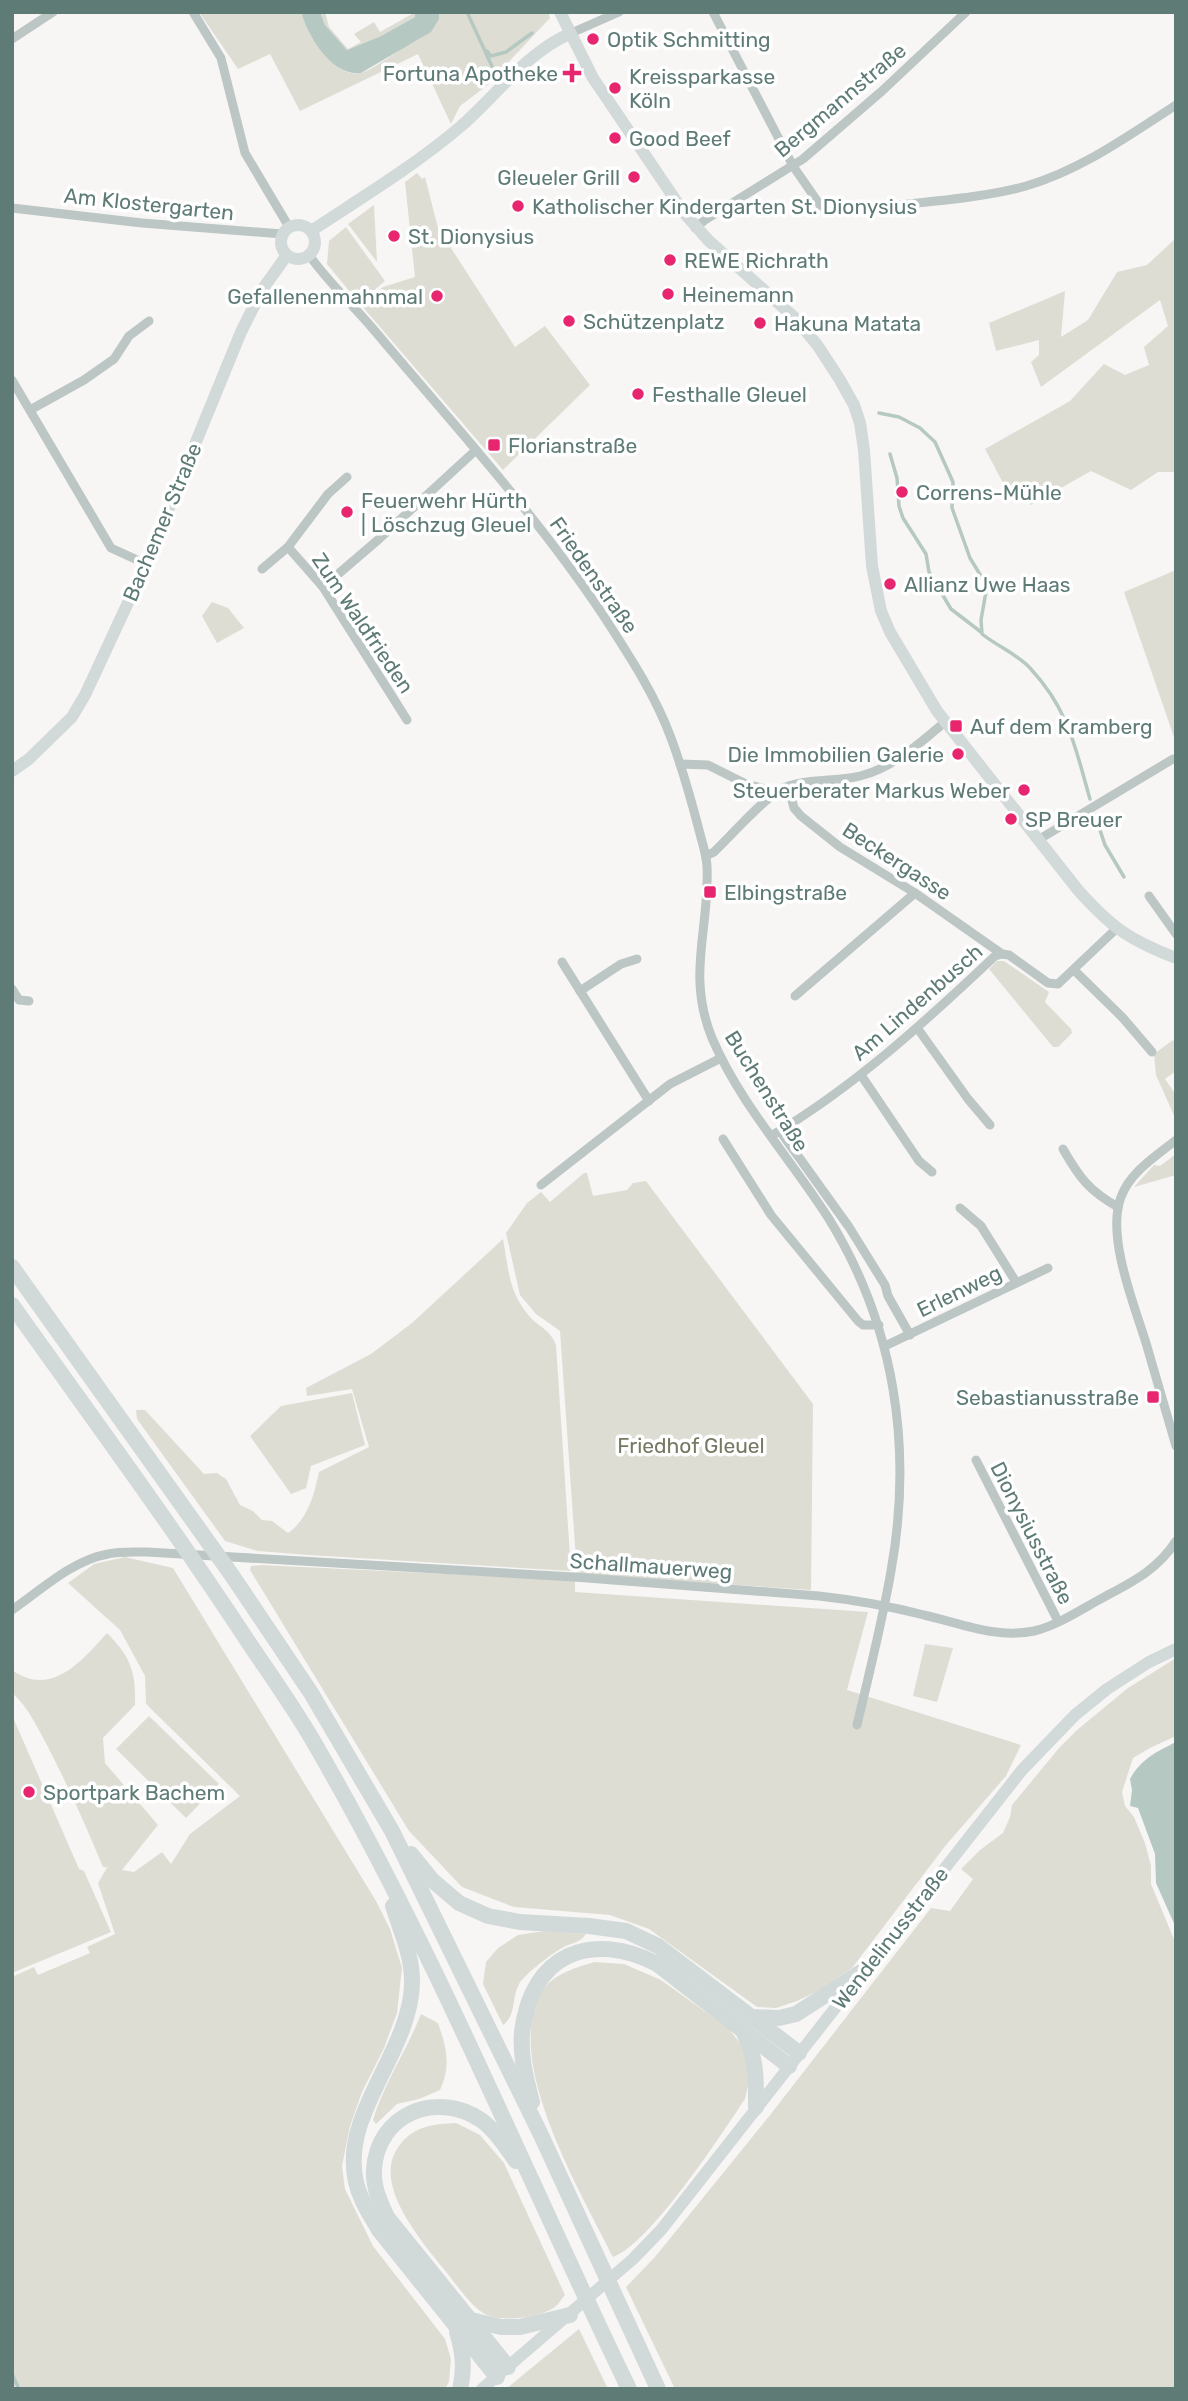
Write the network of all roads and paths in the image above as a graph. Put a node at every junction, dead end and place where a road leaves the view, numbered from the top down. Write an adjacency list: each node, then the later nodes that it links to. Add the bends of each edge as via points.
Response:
1 (53, 12): 8 (street)
2 (192, 12): 13 (street, via 221,58 245,153)
3 (559, 12): 7 (street)
4 (619, 12): 7 (street)
5 (713, 12): 10 (street)
6 (966, 12): 10 (street, Bergmannstraße)
7 (569, 34): 12 (street, via 593,78); 14 (street, via 542,48 460,127)
8 (12, 39)
9 (1176, 105): 10 (street, via 1077,165 1025,186 995,192 840,211 820,205)
10 (793, 166): 12 (street, Bergmannstraße)
11 (12, 208): 13 (street, Am Klostergarten, via 142,223)
12 (695, 228): 27 (street, via 795,318 854,405 864,450 872,566 881,611)
13 (286, 231): 14 (street, via 300,225); 15 (street, via 282,247)
14 (311, 231): 16 (street, via 315,242)
15 (287, 255): 16 (street, via 297,259); 23 (street, Bachemer Straße, via 262,290 241,332)
16 (309, 255): 20 (street, Friedenstraße)
17 (149, 321): 19 (street, via 129,336 114,359)
18 (12, 380): 19 (street)
19 (30, 410): 23 (street, via 111,548)
20 (476, 450): 25 (street); 29 (street, Friedenstraße, via 553,545 627,652 657,705)
21 (346, 477): 22 (street, Zum Waldfrieden)
22 (289, 547): 24 (street, Zum Waldfrieden); 25 (street, Zum Waldfrieden)
23 (146, 564): 30 (street, Bachemer Straße, via 72,717)
24 (262, 569)
25 (323, 587): 26 (street, Zum Waldfrieden)
26 (407, 720)
27 (945, 722): 31 (street, via 905,755 878,770); 33 (street)
28 (1173, 759): 33 (street)
29 (680, 764): 32 (street, via 708,765); 34 (street, Friedenstraße)
30 (12, 771)
31 (788, 786): 32 (street); 35 (street, Beckergasse, via 801,816 840,847)
32 (772, 796): 34 (street)
33 (1038, 840): 37 (street)
34 (706, 856): 50 (street, Buchenstraße, via 698,964 705,1020)
35 (915, 892): 39 (street, Beckergasse); 46 (street)
36 (1149, 896): 38 (street)
37 (1115, 929): 40 (street); 43 (street, Am Lindenbusch)
38 (1176, 934)
39 (1002, 954): 43 (street, Am Lindenbusch, via 1053,985); 48 (street, Am Lindenbusch)
40 (1176, 958)
41 (637, 959): 45 (street)
42 (562, 962): 45 (street)
43 (1074, 970): 49 (street)
44 (12, 989): 47 (street, via 19,1000)
45 (580, 990): 52 (street)
46 (795, 996)
47 (29, 1001)
48 (918, 1029): 51 (street, Am Lindenbusch); 53 (street)
49 (1152, 1052)
50 (721, 1058): 52 (street, via 679,1078); 54 (street, Buchenstraße)
51 (861, 1074): 54 (street, Am Lindenbusch); 58 (street, via 919,1161)
52 (649, 1101): 59 (street)
53 (990, 1125)
54 (776, 1134): 66 (street, Buchenstraße, via 849,1254); 67 (street, Buchenstraße, via 849,1227)
55 (723, 1139): 66 (street, via 787,1237 858,1321)
56 (1176, 1140): 60 (street, via 1136,1173)
57 (1063, 1150): 60 (street, via 1090,1189)
58 (932, 1172)
59 (541, 1185)
60 (1118, 1207): 69 (street, via 1122,1259)
61 (960, 1208): 64 (street, via 981,1226)
62 (12, 1267): 77 (highway, via 231,1574 311,1693)
63 (1048, 1268): 64 (street, Erlenweg)
64 (1016, 1282): 67 (street, Erlenweg)
65 (12, 1305): 78 (highway, via 202,1571 312,1738)
66 (879, 1325): 68 (street, Buchenstraße)
67 (910, 1335): 68 (street, Erlenweg)
68 (885, 1346): 72 (street, Buchenstraße, via 900,1456 897,1527)
69 (1176, 1446)
70 (976, 1460): 74 (street, Dionysiusstraße)
71 (1176, 1541): 74 (street, Schallmauerweg, via 1150,1571)
72 (884, 1606): 73 (street, Schallmauerweg, via 819,1596 574,1577 147,1552 92,1558); 74 (street, Schallmauerweg, via 1004,1633 1036,1630); 76 (street, Buchenstraße)
73 (12, 1610)
74 (1058, 1621)
75 (1176, 1649): 79 (street, Wendelinusstraße, via 1108,1689 1048,1742 987,1813)
76 (857, 1725)
77 (392, 1831): 80 (highway, via 432,1880 458,1903 509,1920 626,1931 658,1946); 83 (highway)
78 (377, 1858): 84 (highway); 87 (highway, via 410,1958 412,1984 401,2036 363,2116 353,2152 355,2181 379,2230)
79 (869, 1967): 80 (highway, via 796,2014); 81 (street, Wendelinusstraße)
80 (747, 2022): 81 (highway); 82 (highway, via 756,2065); 83 (highway, via 637,1954 591,1948 571,1954 540,1982 527,2004 522,2034 523,2066)
81 (794, 2059): 82 (street, Wendelinusstraße)
82 (756, 2107): 85 (street, Wendelinusstraße, via 661,2230)
83 (541, 2134): 92 (highway)
84 (536, 2188): 86 (highway, via 482,2120 459,2109 437,2105 418,2109 385,2135 376,2154 377,2196 387,2217); 91 (highway)
85 (570, 2315): 86 (highway, via 520,2327); 88 (street, Wendelinusstraße)
86 (471, 2320): 88 (highway)
87 (454, 2323): 88 (highway); 89 (highway, via 463,2351)
88 (503, 2372): 90 (street, Wendelinusstraße)
89 (460, 2389)
90 (482, 2389)
91 (629, 2389)
92 (658, 2389)

